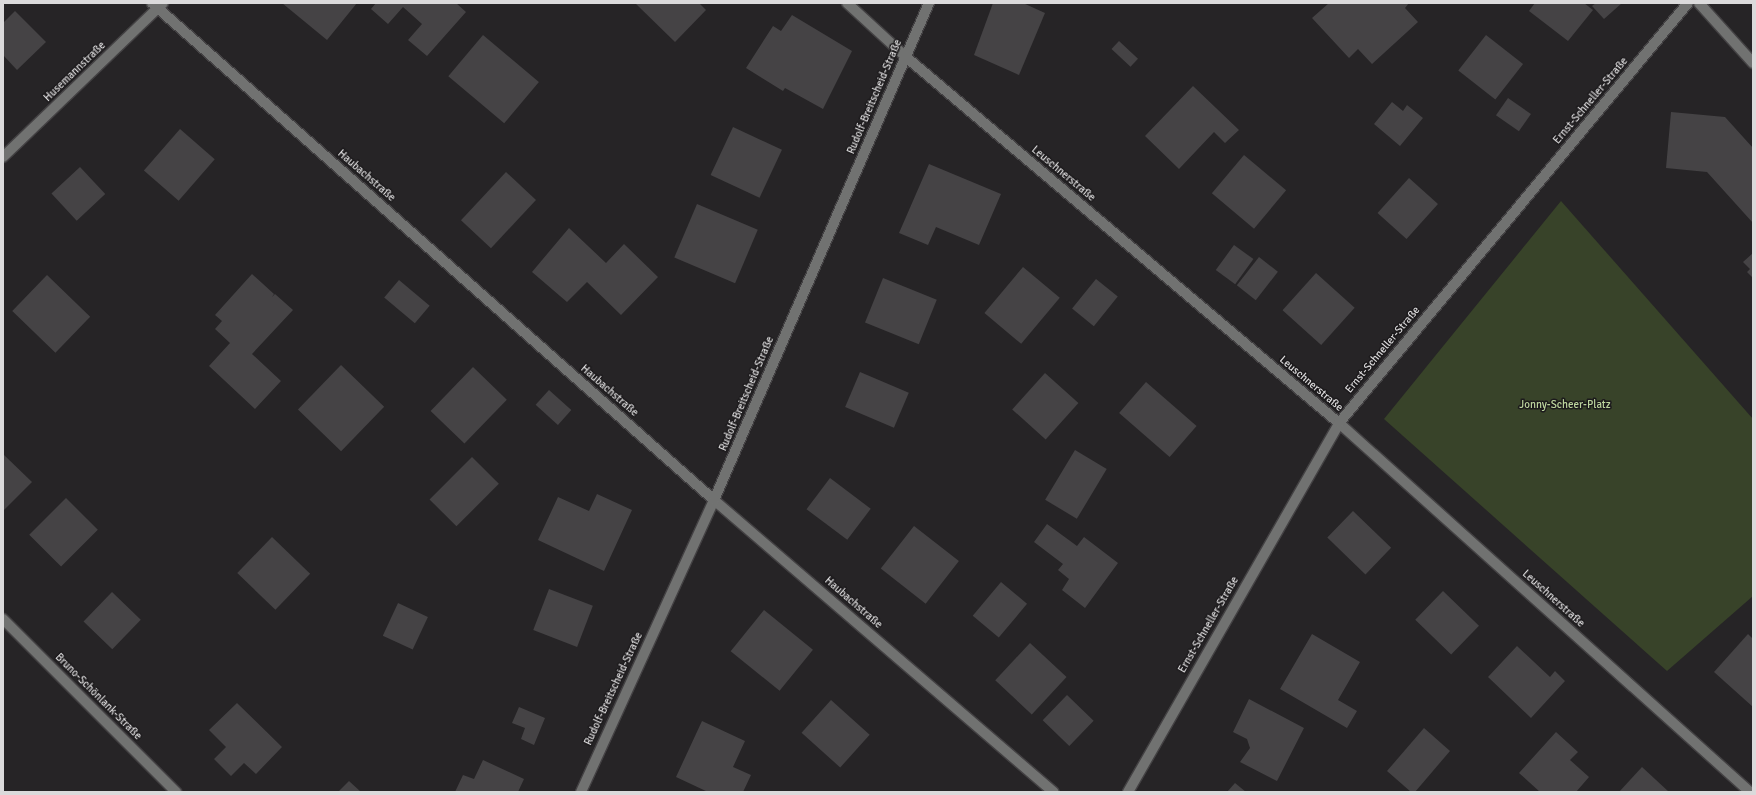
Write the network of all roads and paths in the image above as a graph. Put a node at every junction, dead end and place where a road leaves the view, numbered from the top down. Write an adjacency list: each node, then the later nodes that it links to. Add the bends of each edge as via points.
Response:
1 (847, 3): 6 (street, Leuschnerstraße)
2 (929, 3): 6 (street, Rudolf-Breitscheid-Straße)
3 (1688, 3): 9 (street, Ernst-Schneller-Straße)
4 (1699, 3): 7 (street)
5 (158, 5): 8 (street, Husemannstraße); 10 (street, Haubachstraße)
6 (906, 57): 9 (street, Leuschnerstraße); 10 (street, Rudolf-Breitscheid-Straße)
7 (1753, 63)
8 (3, 157)
9 (1339, 423): 15 (street, Ernst-Schneller-Straße); 16 (street, Leuschnerstraße)
10 (714, 500): 13 (street, Rudolf-Breitscheid-Straße); 14 (street, Haubachstraße)
11 (3, 619): 12 (street, Bruno-Schönlank-Straße)
12 (176, 792)
13 (581, 792)
14 (1054, 792)
15 (1128, 792)
16 (1750, 792)

